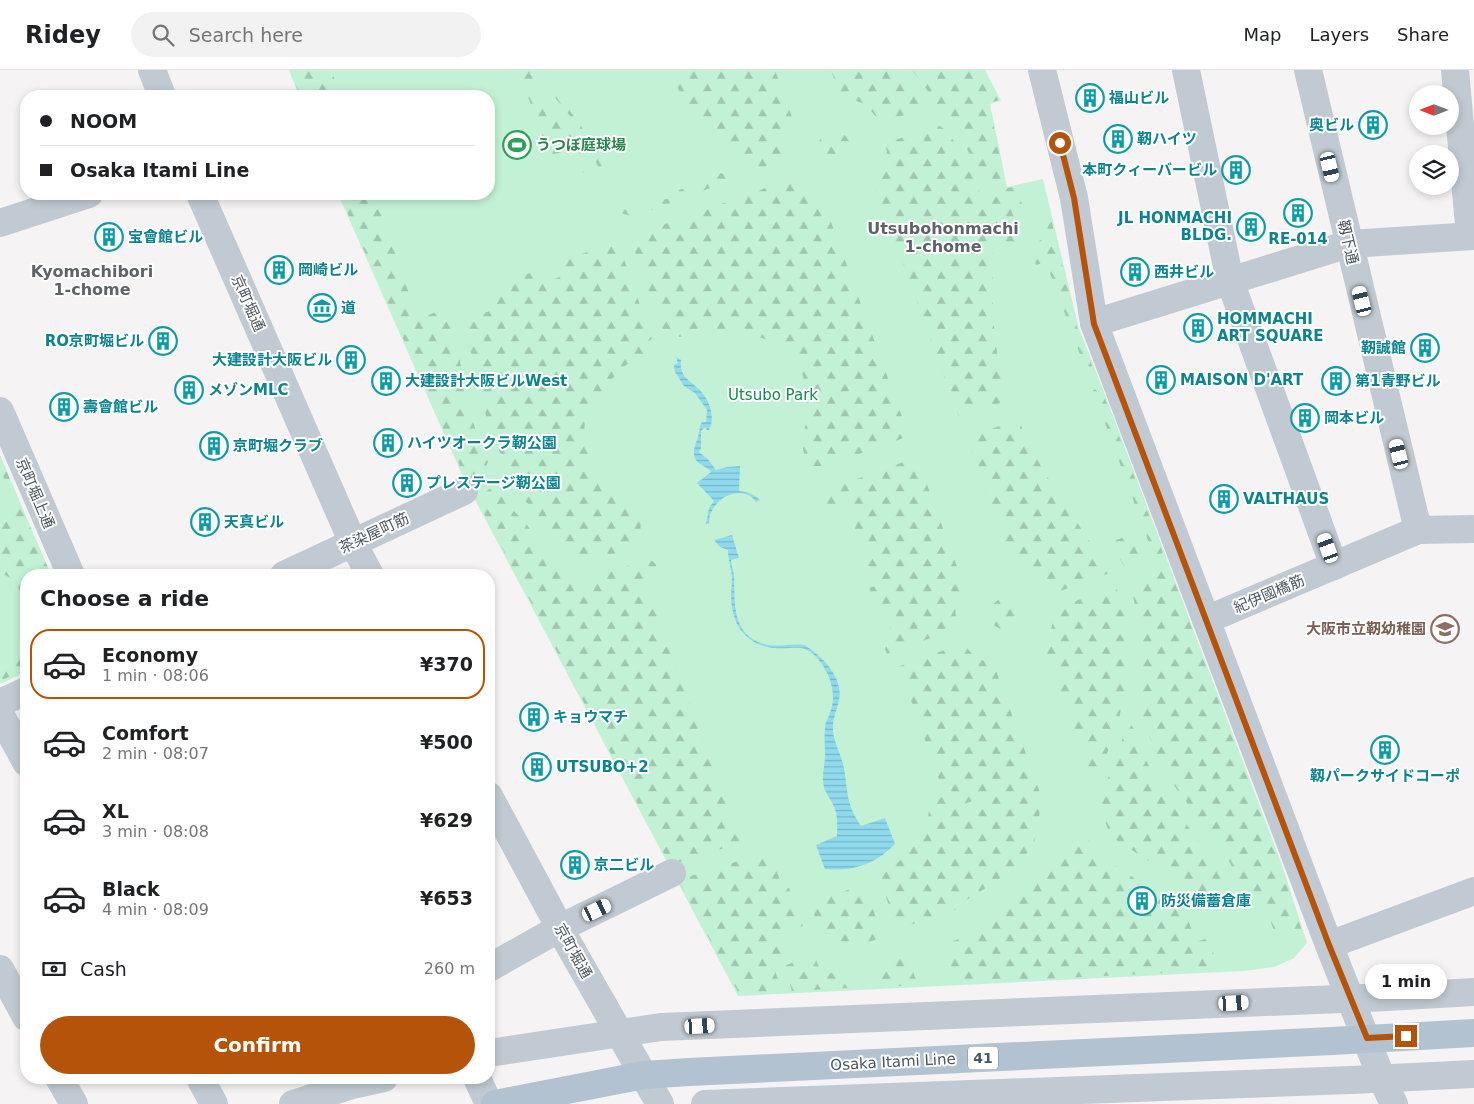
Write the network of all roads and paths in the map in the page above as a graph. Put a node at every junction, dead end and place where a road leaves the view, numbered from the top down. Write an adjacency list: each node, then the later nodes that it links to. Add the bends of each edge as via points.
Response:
1 (152, 70): 6 (street)
2 (1042, 70): 13 (street, via 1074,198)
3 (1186, 70): 12 (street)
4 (1308, 70): 11 (street, 靱下通)
5 (1455, 70): 10 (street)
6 (160, 90)
7 (71, 200): 9 (street)
8 (203, 200): 18 (street, 京町堀通)
9 (0, 223)
10 (1472, 236): 11 (street)
11 (1348, 244): 12 (street); 17 (street, 靱下通)
12 (1230, 281): 13 (street); 19 (street)
13 (1094, 324): 23 (street)
14 (0, 411): 20 (street, 京町堀上通)
15 (464, 492): 18 (street, 茶染屋町筋)
16 (1474, 529): 17 (street, 紀伊國橋筋)
17 (1418, 530): 19 (street, 紀伊國橋筋)
18 (353, 543): 21 (street, 茶染屋町筋); 22 (street, 京町堀通)
19 (1334, 566): 23 (street, 紀伊國橋筋)
20 (68, 569)
21 (297, 569)
22 (367, 569)
23 (1206, 620): 32 (street)
24 (20, 694): 25 (street)
25 (0, 703)
26 (0, 714): 27 (street)
27 (20, 751)
28 (495, 807): 31 (street, 京町堀通)
29 (672, 873): 31 (street)
30 (1474, 891): 32 (street)
31 (560, 928): 33 (street); 39 (street, 京町堀通)
32 (1329, 945): 36 (street)
33 (495, 965)
34 (0, 969): 37 (street)
35 (1474, 992): 36 (street)
36 (1351, 998): 39 (street, via 661,1027); 40 (street)
37 (20, 1006)
38 (1474, 1032): 40 (main road, Osaka Itami Line / 41)
39 (618, 1033): 41 (street); 43 (street, 京町堀通)
40 (1367, 1038): 43 (main road, Osaka Itami Line / 41); 44 (street)
41 (495, 1052)
42 (1474, 1074): 44 (street)
43 (644, 1076): 54 (main road, Osaka Itami Line / 41); 55 (street, 京町堀通)
44 (1382, 1079): 56 (street); 57 (street)
45 (62, 1084): 50 (street)
46 (203, 1084): 51 (street)
47 (368, 1084): 49 (street)
48 (480, 1084): 53 (street)
49 (354, 1089): 52 (street)
50 (74, 1104)
51 (214, 1104)
52 (294, 1104)
53 (489, 1104)
54 (495, 1104)
55 (660, 1104)
56 (705, 1104)
57 (1394, 1104)

